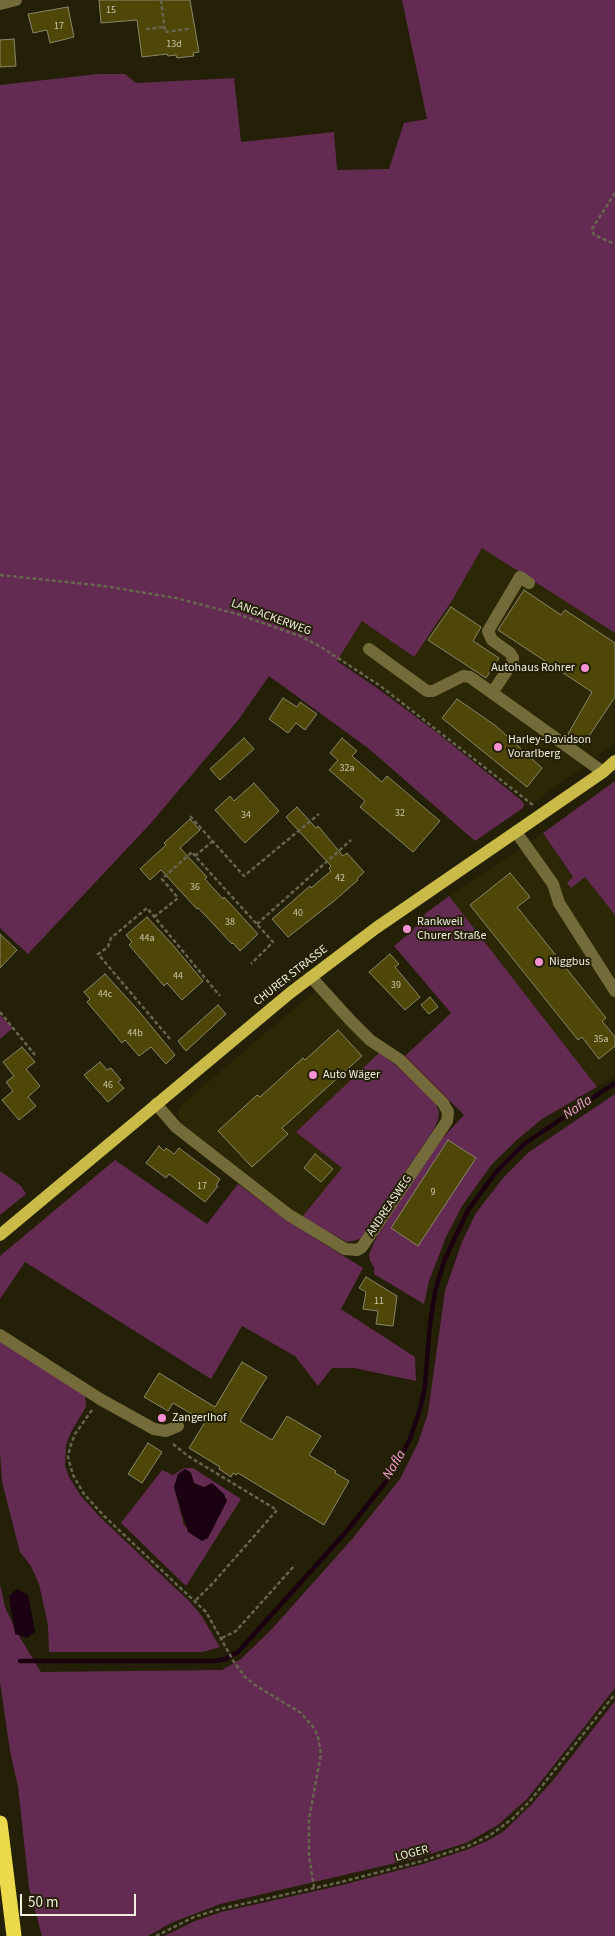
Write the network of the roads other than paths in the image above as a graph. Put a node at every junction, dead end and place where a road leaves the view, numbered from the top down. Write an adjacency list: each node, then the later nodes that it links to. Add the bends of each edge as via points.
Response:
1 (16, 0): 2 (street)
2 (0, 4)
3 (530, 583): 5 (street, via 520,577 488,631 492,640 513,658)
4 (369, 649): 5 (street, via 427,691 463,676 470,677)
5 (492, 693): 7 (street)
6 (615, 761): 7 (main road, CHURER STRASSE)
7 (604, 772): 8 (main road, CHURER STRASSE)
8 (516, 832): 9 (main road, CHURER STRASSE, via 431,889); 10 (street, via 553,884 559,903)
9 (311, 977): 11 (main road, CHURER STRASSE); 11 (street, ANDREASWEG, via 370,1040 400,1060 448,1112 447,1121 362,1247 345,1249 288,1214 176,1127)
10 (615, 991)
11 (156, 1104): 12 (main road, CHURER STRASSE)
12 (0, 1235)
13 (0, 1335): 14 (street, via 100,1399 154,1429)
14 (172, 1429)
15 (0, 1823): 16 (highway)
16 (14, 1936)

